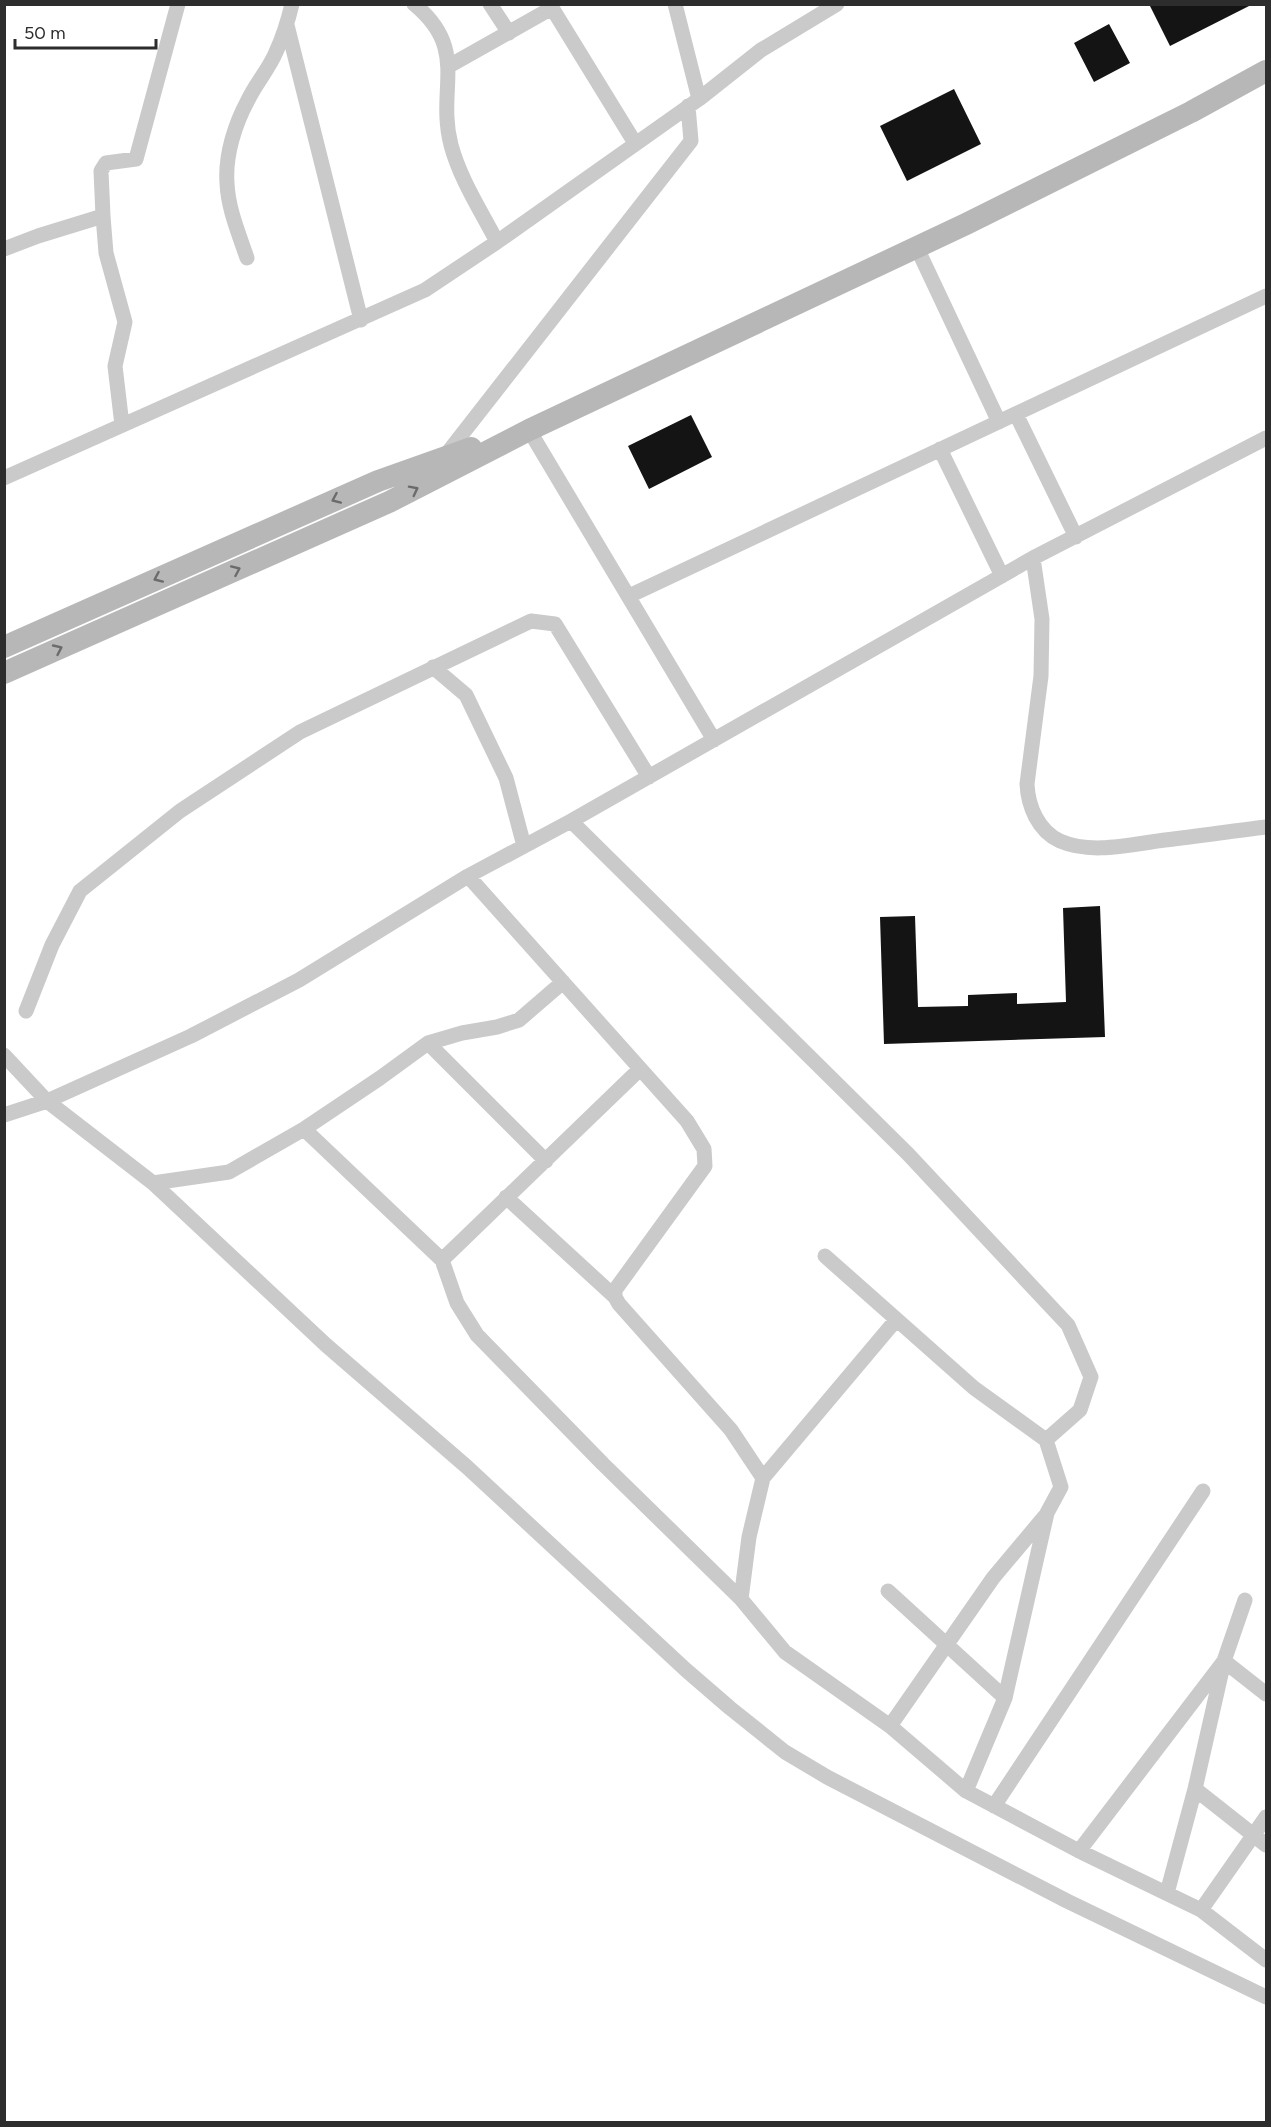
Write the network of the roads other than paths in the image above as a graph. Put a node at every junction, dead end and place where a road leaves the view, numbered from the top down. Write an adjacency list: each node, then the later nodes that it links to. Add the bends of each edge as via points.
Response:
1 (178, 4): 13 (street, via 136,159 106,164 101,171)
2 (292, 4): 7 (street)
3 (490, 4): 8 (street)
4 (675, 4): 11 (street)
5 (417, 5): 9 (street, via 440,33)
6 (831, 6): 11 (street, via 761,50)
7 (287, 25): 17 (street, via 238,122 227,164 228,200); 19 (street)
8 (509, 33): 9 (street); 12 (street, via 552,8)
9 (449, 66): 14 (street, via 446,113 451,145)
10 (1266, 71): 15 (main road, via 1181,118)
11 (694, 103): 12 (street); 26 (street, via 692,141)
12 (634, 143): 14 (street)
13 (103, 216): 16 (street); 22 (street, via 106,253 125,322 115,366)
14 (497, 242): 19 (street, via 425,290)
15 (917, 248): 21 (street); 23 (main road)
16 (4, 249)
17 (247, 258)
18 (1266, 296): 20 (street)
19 (361, 320): 22 (street)
20 (1016, 414): 21 (street); 28 (street)
21 (999, 422): 25 (street)
22 (122, 425): 27 (street)
23 (530, 430): 26 (main road); 31 (street); 34 (main road, one-way to 23, via 389,502)
24 (1266, 438): 28 (street)
25 (940, 449): 30 (street); 31 (street)
26 (444, 457): 32 (main road, one-way to 32, via 378,481)
27 (4, 478)
28 (1076, 537): 29 (street)
29 (1033, 558): 30 (street); 38 (street, via 1042,642 1028,792 1032,812 1048,834 1074,846 1090,848)
30 (1002, 576): 35 (street)
31 (628, 596): 35 (street)
32 (4, 647)
33 (433, 667): 36 (street, via 531,621 555,624); 39 (street, via 466,695 507,778); 42 (street, via 300,732 180,811 80,891 52,945)
34 (4, 673)
35 (714, 740): 36 (street)
36 (649, 777): 37 (street)
37 (571, 821): 39 (street); 56 (street, via 908,1154 1068,1325 1092,1377 1080,1410)
38 (1266, 827)
39 (524, 846): 40 (street)
40 (468, 876): 41 (street); 46 (street, via 299,980 191,1036)
41 (563, 982): 43 (street, via 519,1020); 45 (street)
42 (26, 1011)
43 (428, 1043): 48 (street); 49 (street)
44 (4, 1055): 46 (street)
45 (640, 1069): 49 (street); 54 (street, via 687,1121 704,1149 705,1166 615,1290)
46 (47, 1101): 47 (street); 50 (street)
47 (4, 1115)
48 (304, 1129): 50 (street, via 229,1172); 53 (street)
49 (546, 1161): 51 (street)
50 (153, 1184): 78 (street, via 326,1346 467,1467 686,1670 785,1752 1067,1901)
51 (506, 1197): 53 (street); 54 (street)
52 (825, 1256): 55 (street)
53 (442, 1260): 61 (street, via 456,1303 477,1335)
54 (615, 1297): 57 (street, via 731,1430)
55 (897, 1320): 56 (street, via 974,1388); 57 (street)
56 (1046, 1440): 59 (street, via 1061,1487)
57 (762, 1478): 61 (street, via 748,1537)
58 (1203, 1491): 70 (street)
59 (1047, 1513): 63 (street, via 993,1578); 66 (street)
60 (888, 1591): 63 (street)
61 (741, 1599): 67 (street, via 785,1652)
62 (1245, 1600): 64 (street)
63 (947, 1645): 66 (street); 67 (street)
64 (1224, 1661): 65 (street); 68 (street); 74 (street)
65 (1266, 1694)
66 (1005, 1698): 69 (street)
67 (890, 1726): 69 (street)
68 (1195, 1789): 72 (street); 75 (street)
69 (966, 1791): 70 (street)
70 (994, 1806): 74 (street)
71 (1266, 1817): 72 (street)
72 (1254, 1835): 73 (street); 76 (street)
73 (1266, 1845)
74 (1079, 1851): 75 (street)
75 (1167, 1893): 76 (street)
76 (1201, 1910): 77 (street)
77 (1266, 1960)
78 (1266, 1997)

